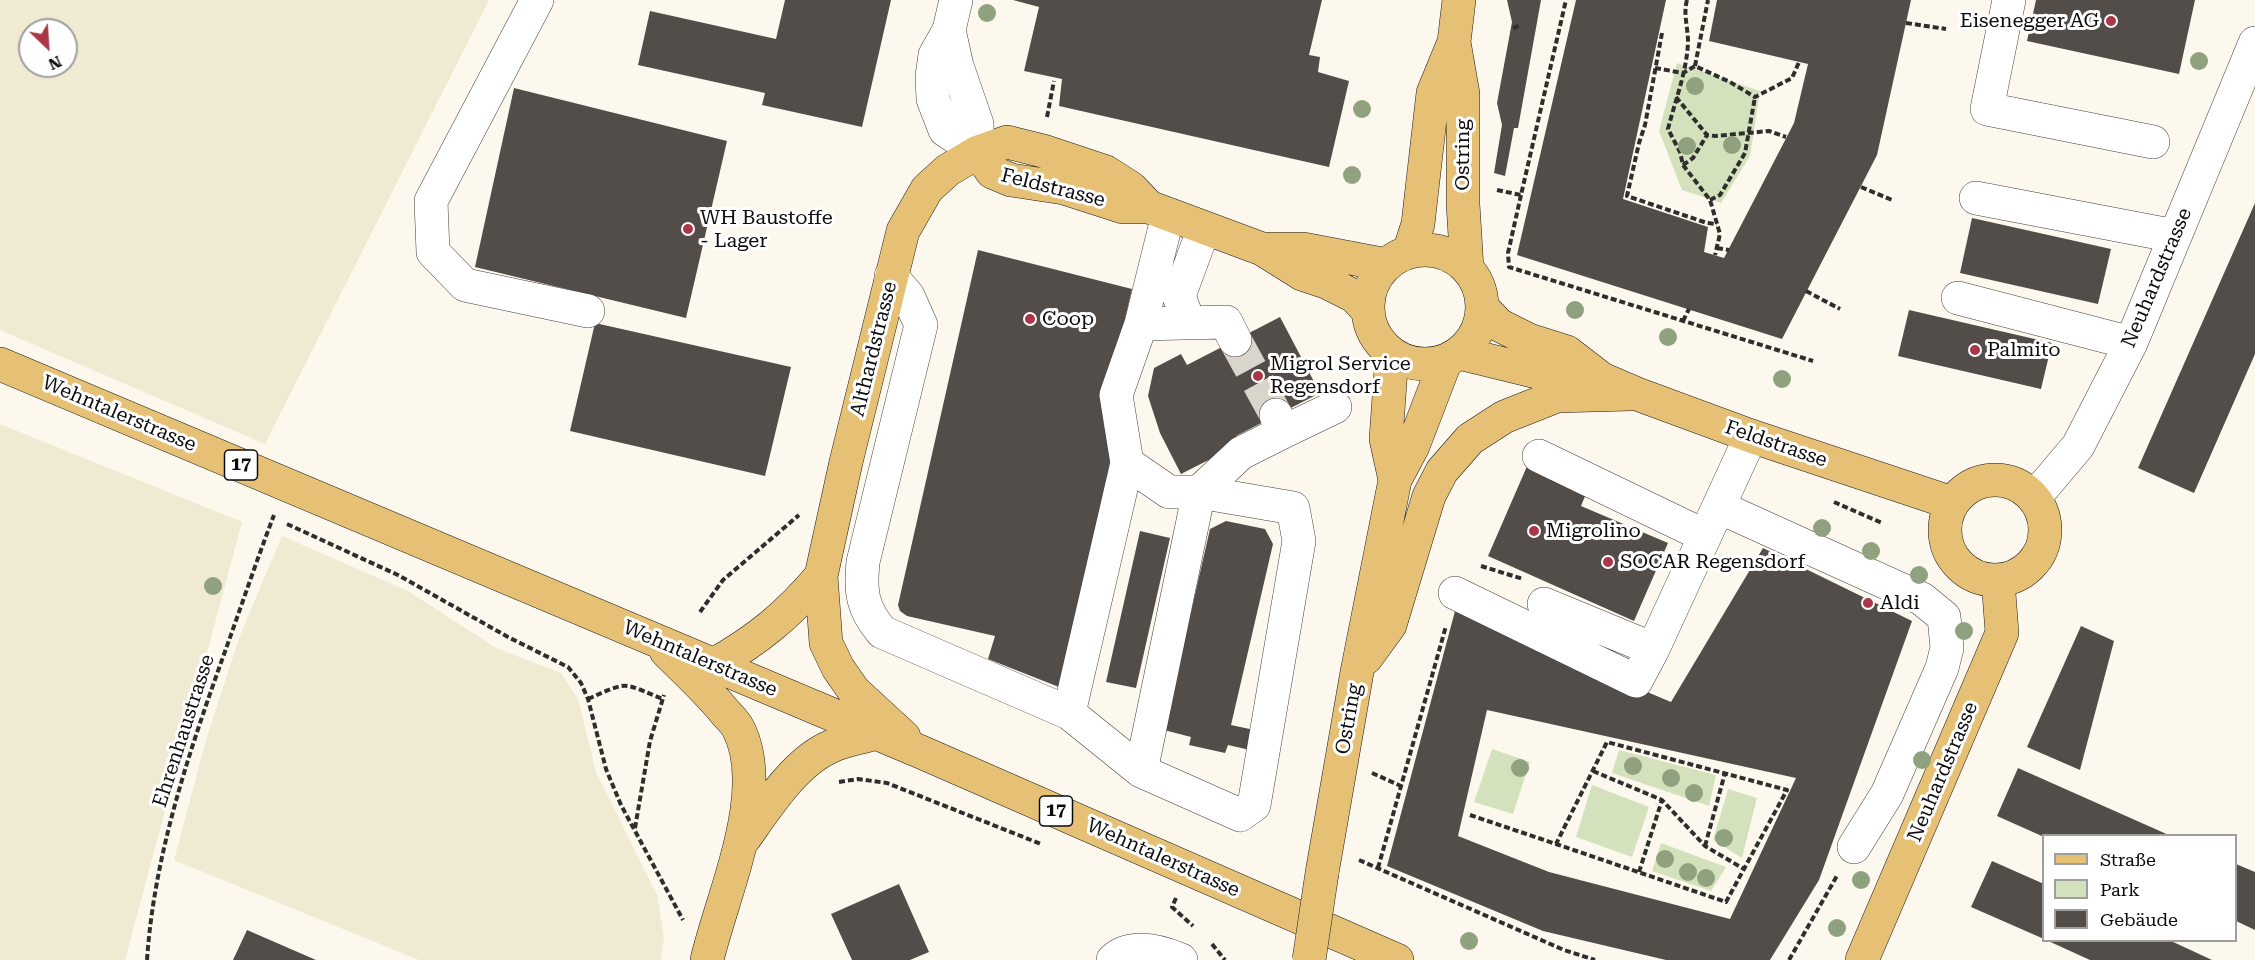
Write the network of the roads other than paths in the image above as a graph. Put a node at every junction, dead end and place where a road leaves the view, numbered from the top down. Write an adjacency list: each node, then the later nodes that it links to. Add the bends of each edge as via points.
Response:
1 (537, 0): 19 (street, via 430,201 433,252 465,285)
2 (1458, 0): 5 (main road, Ostring)
3 (2009, 0): 7 (street, via 1987,109)
4 (952, 15): 8 (street, via 935,56 933,99 945,130)
5 (1454, 42): 14 (main road, Ostring, via 1433,93 1419,224); 15 (main road, Ostring, via 1463,94)
6 (2255, 43): 12 (street, Neuhardstrasse)
7 (2153, 142)
8 (978, 152): 10 (main road, Feldstrasse, via 1007,142 1043,151 1106,172); 16 (main road, Althardstrasse, via 948,170 927,189 903,231)
9 (1976, 198): 12 (street)
10 (1158, 211): 11 (main road, Feldstrasse); 22 (street)
11 (1204, 228): 13 (main road, Feldstrasse); 21 (street, via 1179,296)
12 (2175, 236): 24 (street, Neuhardstrasse)
13 (1262, 249): 14 (main road, Feldstrasse); 20 (main road, Feldstrasse, via 1302,274 1354,296)
14 (1398, 258): 15 (main road, via 1425,249 1455,258); 20 (main road, via 1376,278 1369,294)
15 (1467, 268): 18 (main road, via 1476,280)
16 (891, 276): 38 (main road, Althardstrasse); 40 (street, via 908,296 921,325)
17 (1958, 298): 24 (street)
18 (1483, 308): 26 (main road, via 1472,340); 28 (main road, Feldstrasse, via 1499,325 1567,352)
19 (588, 311)
20 (1368, 311): 25 (main road, via 1372,328)
21 (1188, 323): 22 (street); 23 (street, via 1226,322)
22 (1141, 324): 33 (street, via 1116,395)
23 (1235, 340)
24 (2131, 342): 36 (street, Neuhardstrasse, via 2078,446)
25 (1392, 354): 26 (main road, via 1409,362 1427,364); 34 (main road, Ostring, via 1386,439)
26 (1453, 356): 28 (main road, Feldstrasse, via 1557,377); 34 (main road, Ostring)
27 (0, 364): 45 (main road, Wehntalerstrasse / 17)
28 (1602, 379): 29 (main road, Feldstrasse)
29 (1637, 394): 31 (main road, Feldstrasse); 48 (main road, via 1557,396 1504,417 1470,439 1442,471 1429,496 1389,625)
30 (1335, 407): 35 (street, via 1279,424 1240,453)
31 (1751, 436): 37 (main road, Feldstrasse); 39 (street)
32 (1539, 456): 39 (street)
33 (1127, 462): 35 (street, via 1169,492); 49 (street)
34 (1395, 480): 48 (main road, Ostring)
35 (1199, 492): 52 (street); 52 (street, via 1293,508 1299,541 1254,805 1240,815)
36 (2034, 498): 37 (main road, via 2022,487 1992,479 1962,491); 42 (main road, via 2042,512 2044,542 2027,568)
37 (1952, 503): 42 (main road, via 1944,533 1948,549 1968,573)
38 (837, 512): 40 (street); 41 (main road, Althardstrasse)
39 (1712, 521): 46 (street); 53 (street, via 1922,599 1944,616 1947,648 1942,668)
40 (874, 522): 49 (street, via 861,582 863,602 882,632)
41 (821, 576): 47 (main road, Althardstrasse, via 769,629); 51 (main road, Althardstrasse, via 826,643 838,668 854,691)
42 (1998, 580): 54 (main road, Neuhardstrasse, via 2002,633)
43 (1455, 593): 46 (street, via 1636,681)
44 (1544, 603): 46 (street)
45 (654, 639): 47 (main road, Wehntalerstrasse / 17); 55 (main road, via 711,695 737,727 747,752 750,778)
46 (1653, 649)
47 (714, 665): 50 (main road, Wehntalerstrasse / 17)
48 (1357, 672): 60 (main road, Ostring, bridge)
49 (1069, 713): 52 (street)
50 (876, 733): 51 (main road, Wehntalerstrasse / 17); 55 (main road, via 829,747 797,770)
51 (921, 752): 61 (main road, Wehntalerstrasse / 17)
52 (1141, 771)
53 (1887, 794): 54 (street); 56 (street)
54 (1929, 808): 62 (main road, Neuhardstrasse)
55 (742, 843): 57 (main road)
56 (1854, 847)
57 (707, 960)
58 (1113, 960): 59 (street, via 1121,953 1149,949)
59 (1181, 960)
60 (1309, 960)
61 (1397, 960)
62 (1862, 960)

